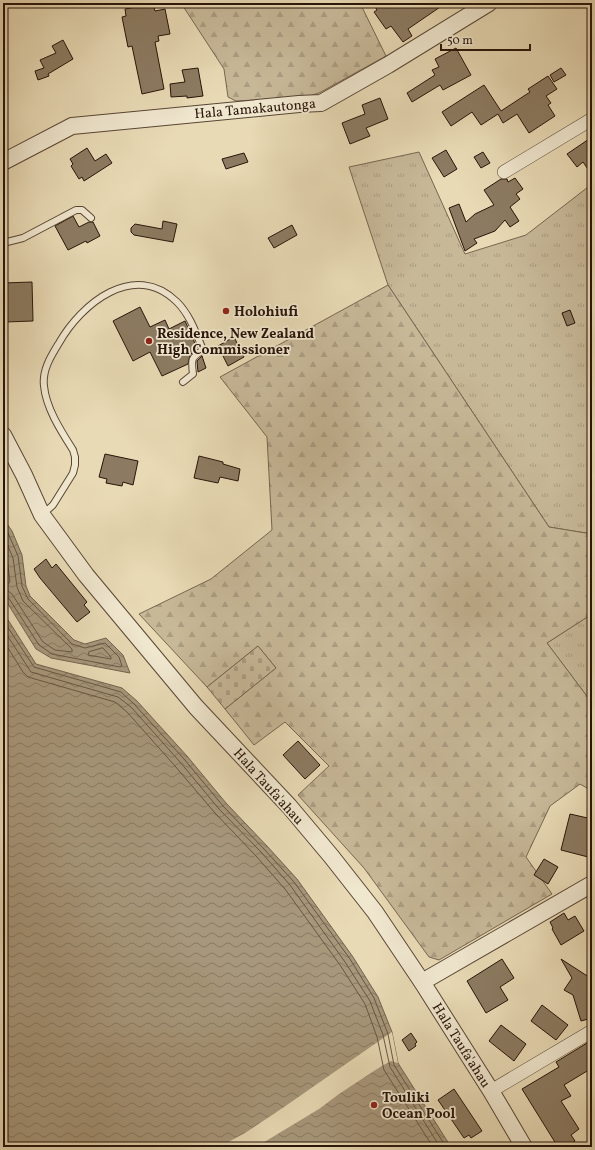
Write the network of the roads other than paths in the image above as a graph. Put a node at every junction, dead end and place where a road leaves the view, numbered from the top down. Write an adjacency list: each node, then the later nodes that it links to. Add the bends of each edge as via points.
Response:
1 (489, 3): 3 (street, Hala Tamakautonga, via 321,103 72,126)
2 (592, 119): 4 (street)
3 (3, 162)
4 (504, 172)
5 (90, 218): 6 (lane, via 82,210 76,210 23,238)
6 (3, 243)
7 (183, 382): 9 (lane, via 193,374 193,356 203,350 188,315 176,301 149,286 135,284 118,288 100,297 82,311 67,329 45,369 44,385 48,404 73,450 75,465 73,473 53,506)
8 (3, 435): 9 (street, Hala Taufa'ahau)
9 (42, 514): 11 (street, Hala Taufa'ahau, via 86,575 196,706 332,856 375,912)
10 (592, 884): 11 (street)
11 (422, 982): 13 (street, Hala Taufa'ahau)
12 (592, 1031): 13 (street)
13 (491, 1091): 14 (street, Hala Taufa'ahau)
14 (524, 1147)

